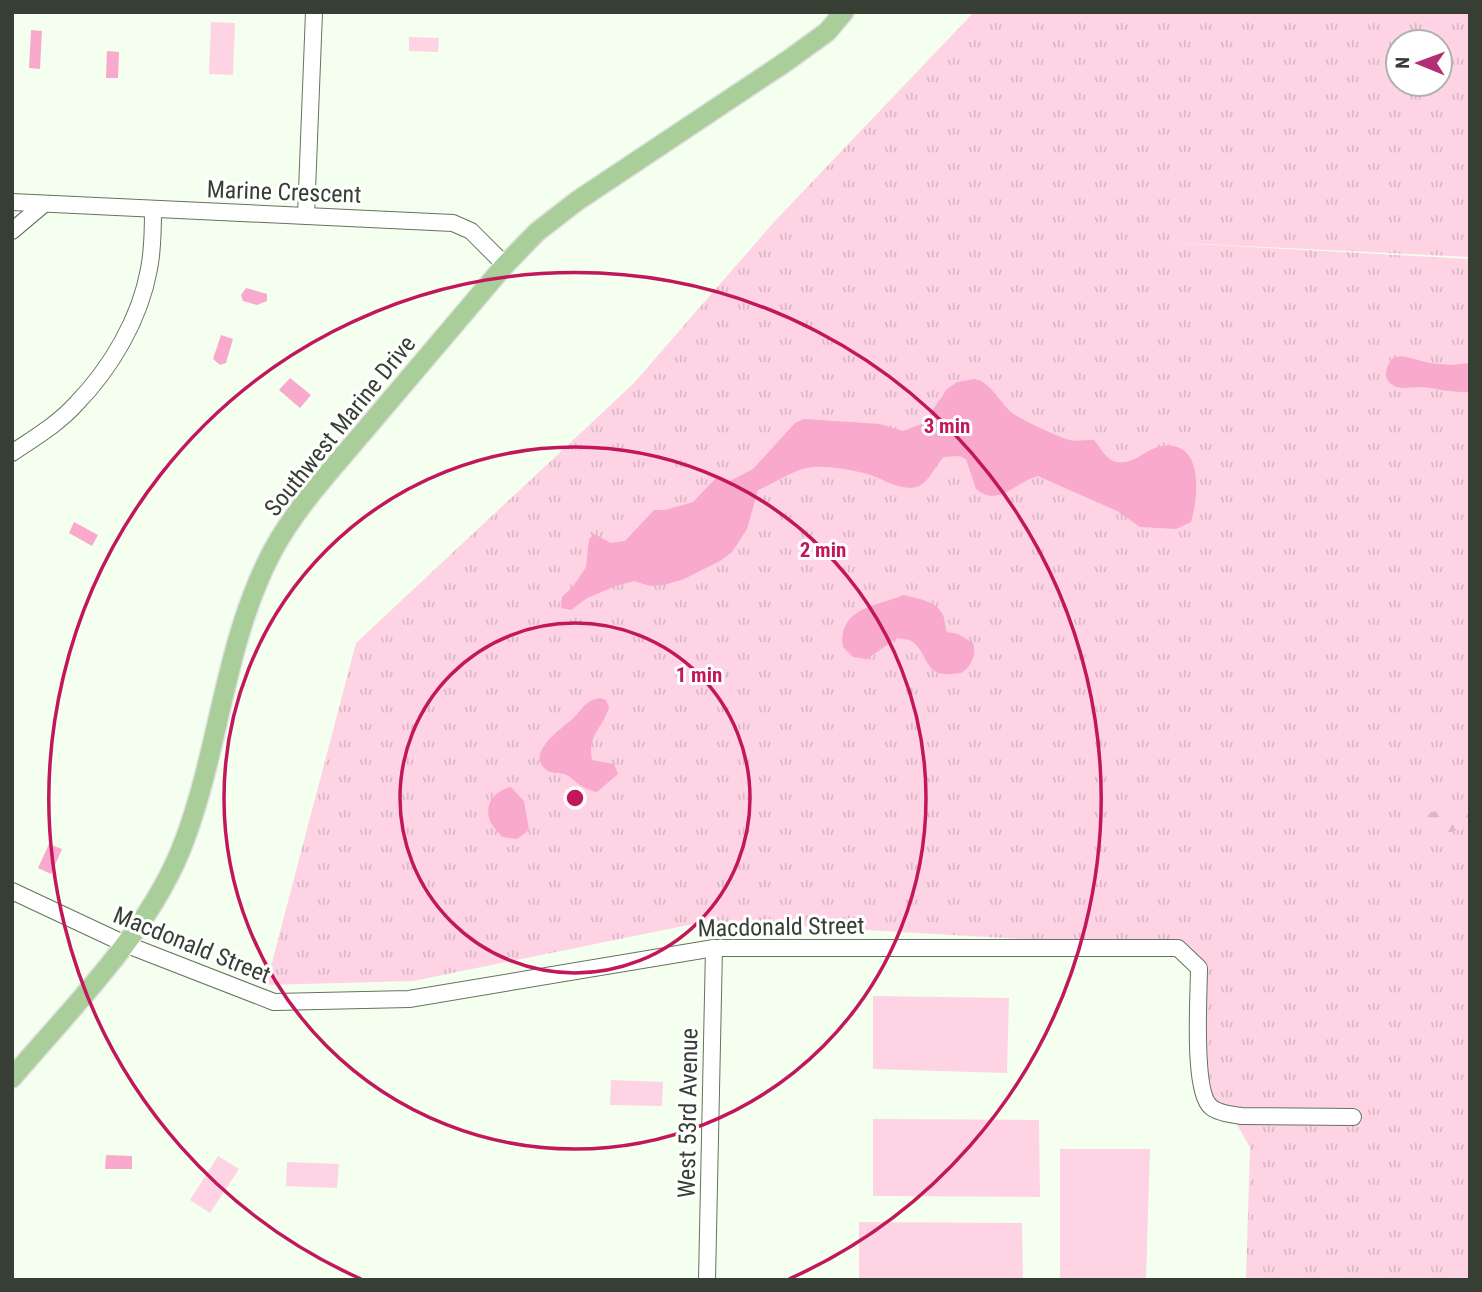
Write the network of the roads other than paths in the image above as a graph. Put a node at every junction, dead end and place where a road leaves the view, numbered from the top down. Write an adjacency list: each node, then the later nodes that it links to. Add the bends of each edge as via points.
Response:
1 (314, 12): 6 (street)
2 (844, 12): 8 (main road, Southwest Marine Drive, via 827,32 787,61 577,201 537,232)
3 (12, 202): 4 (street, Marine Crescent)
4 (44, 204): 5 (street, Marine Crescent); 7 (street)
5 (153, 210): 6 (street, Marine Crescent); 9 (street, via 149,269 132,323 116,354 75,406)
6 (306, 216): 8 (street, Marine Crescent, via 460,225)
7 (12, 231)
8 (506, 265): 11 (main road, Southwest Marine Drive, via 312,493 274,549 247,606 185,841 159,896)
9 (12, 453)
10 (12, 891): 11 (street, Macdonald Street)
11 (125, 944): 12 (street, Macdonald Street, via 274,1002 409,999); 13 (main road, Southwest Marine Drive)
12 (714, 948): 14 (street, Macdonald Street, via 1178,948 1199,968 1199,1070 1201,1091 1210,1107 1231,1115); 15 (street, West 53rd Avenue)
13 (12, 1078)
14 (1353, 1116)
15 (707, 1280)

